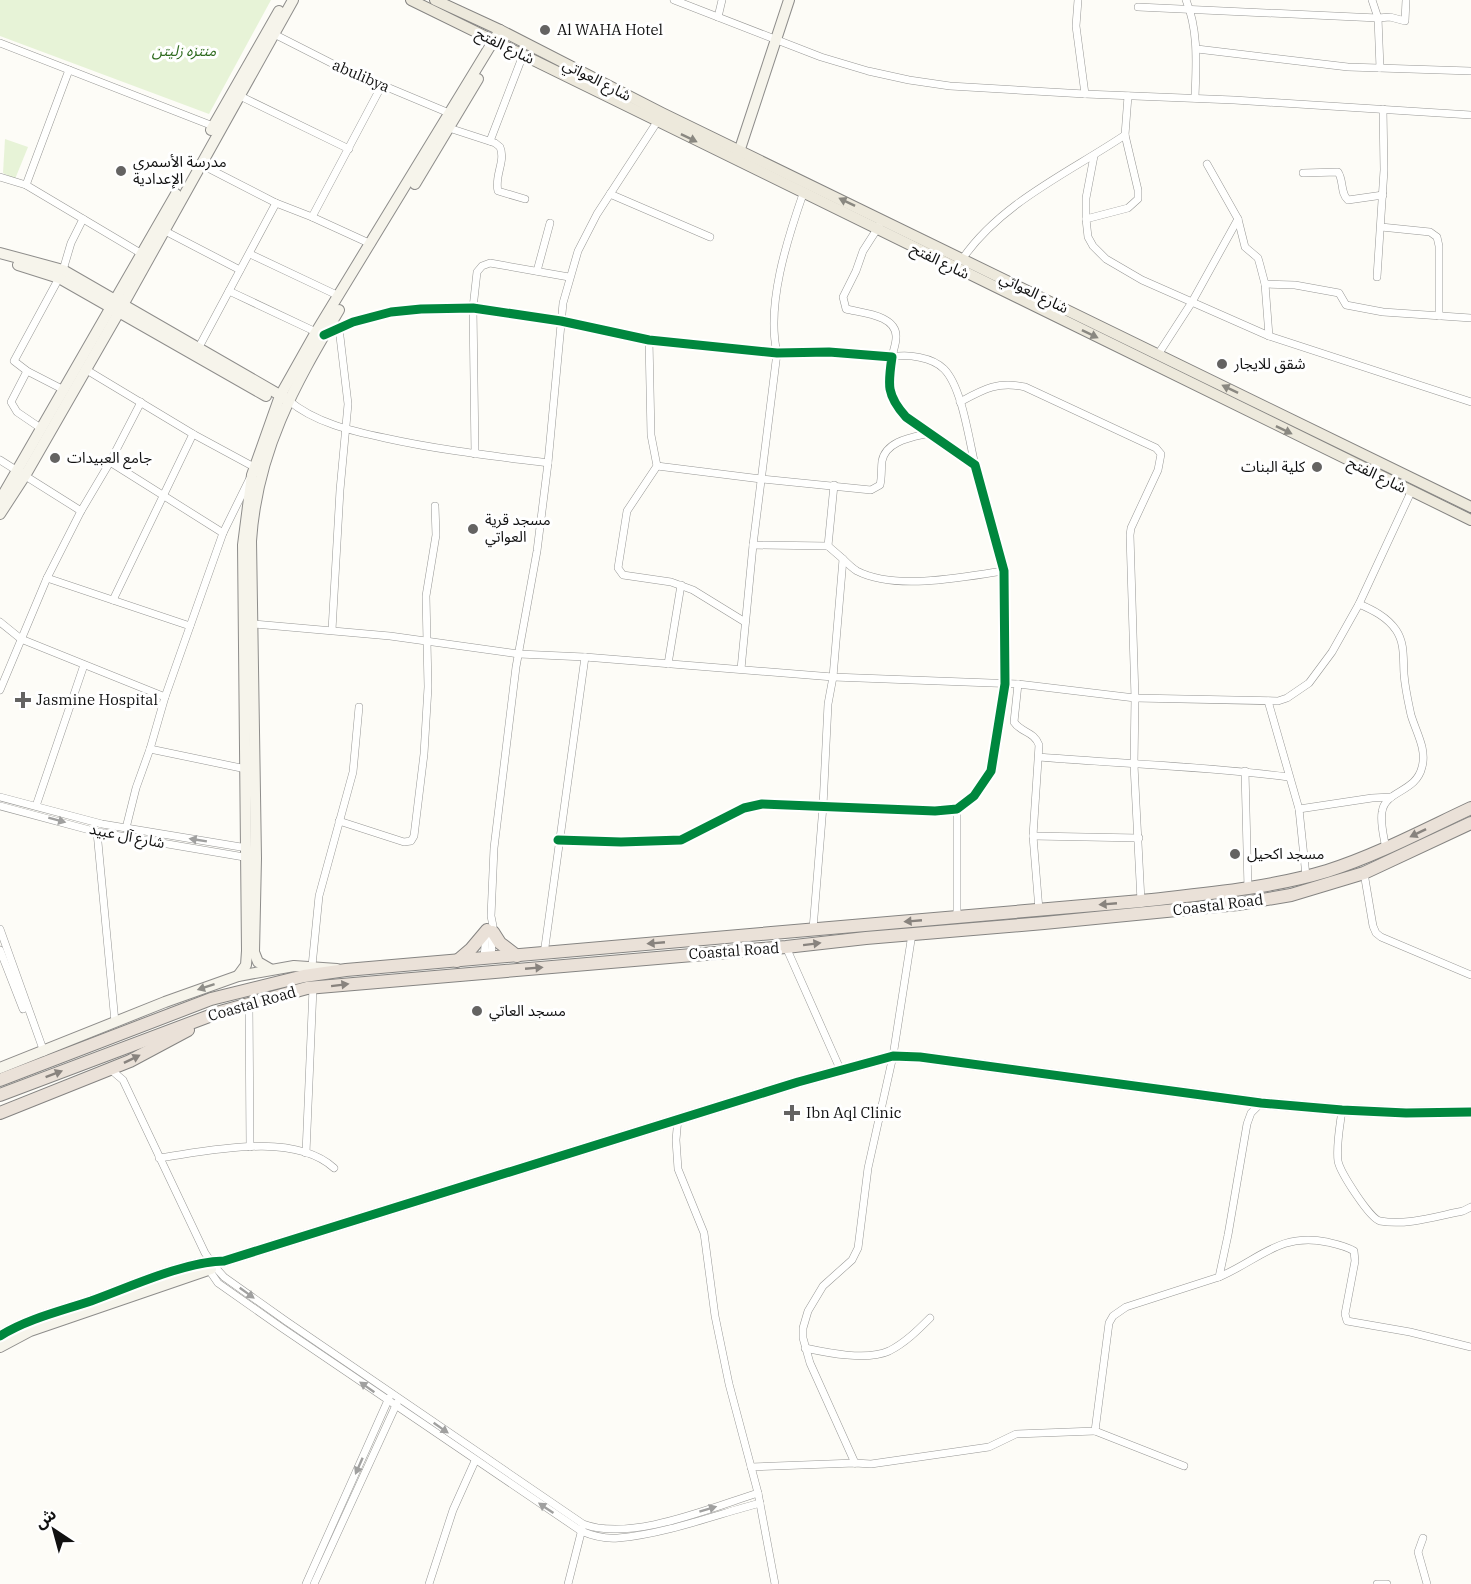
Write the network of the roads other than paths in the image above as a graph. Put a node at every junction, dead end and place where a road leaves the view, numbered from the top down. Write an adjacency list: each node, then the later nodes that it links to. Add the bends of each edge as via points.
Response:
1 (285, 0): 35 (street)
2 (292, 0): 17 (street)
3 (411, 0): 19 (main road, شارع الفتح)
4 (435, 0): 16 (main road, شارع العواتي)
5 (674, 0): 14 (street)
6 (722, 0): 14 (street)
7 (789, 0): 18 (street)
8 (1078, 0): 27 (street)
9 (1186, 0): 13 (street)
10 (1372, 0): 15 (street)
11 (1407, 0): 15 (street, via 1405,21)
12 (1137, 7): 13 (street)
13 (1191, 11): 15 (street); 21 (street)
14 (718, 16): 18 (street)
15 (1378, 18): 23 (street)
16 (503, 31): 19 (street); 40 (main road, شارع العواتي)
17 (274, 34): 26 (street, abulibya); 28 (street)
18 (776, 39): 27 (street, via 821,57 909,80); 40 (street)
19 (497, 41): 22 (main road, شارع الفتح); 32 (street); 36 (street)
20 (0, 43): 24 (street)
21 (1197, 50): 23 (street); 30 (street)
22 (523, 55): 34 (main road, شارع الفتح); 38 (street)
23 (1380, 68): 25 (street)
24 (69, 70): 35 (street); 46 (street)
25 (1471, 71)
26 (382, 86): 32 (street, abulibya); 39 (street)
27 (1085, 94): 29 (street)
28 (240, 96): 39 (street); 42 (street)
29 (1128, 96): 30 (street); 37 (street)
30 (1195, 98): 31 (street)
31 (1383, 109): 33 (street); 49 (street)
32 (449, 112): 61 (street)
33 (1471, 115)
34 (657, 122): 40 (main road, شارع الفتح, one-way to 40); 47 (street)
35 (213, 126): 63 (street)
36 (449, 128): 38 (street); 82 (street)
37 (1125, 135): 41 (street); 54 (street, via 1138,199 1128,208)
38 (490, 141): 50 (street, via 502,150 498,191)
39 (349, 149): 52 (street)
40 (738, 156): 48 (main road, شارع الفتح); 57 (main road, شارع العواتي, one-way to 40)
41 (1094, 156): 54 (street); 65 (street, via 988,226)
42 (200, 164): 51 (street); 59 (street)
43 (1207, 164): 55 (street)
44 (1303, 173): 49 (street, via 1338,172 1348,200)
45 (0, 177): 46 (street)
46 (26, 185): 53 (street)
47 (610, 194): 60 (street); 70 (street, via 578,251)
48 (803, 194): 57 (main road, شارع الفتح); 86 (street, via 773,311)
49 (1383, 195): 58 (street)
50 (525, 199)
51 (276, 203): 52 (street); 64 (street)
52 (312, 217): 61 (street)
53 (83, 219): 63 (street); 69 (street)
54 (1086, 219): 75 (street, via 1088,237 1106,259)
55 (1238, 219): 72 (street, via 1242,242 1258,258); 75 (street)
56 (550, 223): 68 (street)
57 (880, 225): 65 (main road, شارع العواتي); 88 (street, via 863,250 843,297 846,309 892,324 897,337); 97 (main road, شارع الفتح, one-way to 97)
58 (1381, 227): 71 (street); 78 (street, via 1430,232 1437,237)
59 (165, 231): 67 (street); 76 (street)
60 (710, 237)
61 (371, 244): 74 (street)
62 (0, 253): 69 (street)
63 (142, 254): 76 (street)
64 (250, 254): 67 (street); 74 (street)
65 (963, 258): 87 (main road, شارع العواتي)
66 (0, 260): 69 (street)
67 (240, 270): 73 (street)
68 (537, 271): 70 (street); 77 (street, via 490,263 482,266 477,272)
69 (61, 274): 76 (street); 90 (street, via 14,361)
70 (569, 277): 80 (street)
71 (1377, 277)
72 (1265, 284): 78 (street, via 1339,293 1346,305); 83 (street)
73 (229, 291): 82 (street); 85 (street)
74 (339, 296): 82 (street)
75 (1192, 302): 83 (street); 87 (street)
76 (117, 306): 85 (street); 89 (street); 91 (street); 93 (street)
77 (473, 308): 80 (street); 81 (street, via 391,312); 102 (street)
78 (1439, 316): 79 (street)
79 (1471, 318)
80 (561, 321): 84 (street); 105 (street)
81 (339, 328): 82 (street); 99 (street)
82 (320, 334): 93 (street)
83 (1269, 336): 95 (street)
84 (649, 340): 86 (street); 107 (street, via 651,435)
85 (199, 347): 93 (street)
86 (777, 353): 88 (street); 110 (street)
87 (1159, 353): 96 (main road, شارع العواتي, one-way to 87)
88 (892, 357): 94 (street, via 936,363 949,375); 100 (street, via 888,385 892,400 906,417)
89 (85, 369): 92 (street); 109 (street)
90 (27, 371): 91 (street); 98 (street, via 11,402 17,412)
91 (64, 390): 98 (street)
92 (141, 402): 101 (street); 104 (street)
93 (285, 402): 99 (street); 108 (street); 131 (street, via 261,470 253,517)
94 (960, 402): 106 (street); 146 (street, via 998,385 1025,387 1156,448 1161,454 1130,535)
95 (1471, 402)
96 (1268, 407): 97 (main road); 116 (main road, شارع العواتي)
97 (1262, 419): 112 (main road, شارع الفتح, one-way to 112)
98 (42, 429): 109 (street)
99 (347, 430): 102 (street); 133 (street)
100 (930, 433): 106 (street); 111 (street, via 903,440 888,450 876,488)
101 (193, 434): 108 (street); 113 (street)
102 (475, 454): 105 (street)
103 (0, 460): 109 (street)
104 (110, 462): 113 (street); 117 (street)
105 (548, 463): 136 (street)
106 (975, 465): 124 (street)
107 (657, 466): 110 (street); 126 (street, via 627,511 618,568 623,575)
108 (253, 471): 120 (street); 152 (street, via 243,544)
109 (22, 472): 114 (street); 117 (street); 118 (street)
110 (761, 479): 111 (street); 121 (street)
111 (834, 485): 122 (street)
112 (1411, 492): 119 (main road, شارع الفتح); 128 (street)
113 (164, 495): 120 (street); 127 (street)
114 (0, 500)
115 (435, 506): 135 (street, via 436,536 426,596)
116 (1471, 507)
117 (81, 511): 125 (street)
118 (0, 514)
119 (1471, 520)
120 (223, 533): 132 (street)
121 (753, 545): 122 (street); 130 (street)
122 (828, 546): 123 (street)
123 (843, 559): 124 (street, via 856,571 912,582); 141 (street)
124 (1004, 571): 142 (street)
125 (47, 578): 127 (street); 134 (street)
126 (681, 585): 130 (street); 138 (street)
127 (113, 600): 132 (street)
128 (1359, 604): 147 (street, via 1309,683 1287,698); 156 (street, via 1388,621 1402,640 1406,689 1424,758 1417,780)
129 (0, 622): 134 (street)
130 (745, 622): 140 (street)
131 (253, 624): 133 (street); 171 (street)
132 (190, 626): 145 (street)
133 (332, 630): 135 (street)
134 (21, 639): 139 (street); 144 (street)
135 (427, 642): 136 (street); 163 (street, via 424,754 412,839 408,843)
136 (519, 654): 137 (street); 180 (street, via 494,848)
137 (585, 657): 138 (street); 169 (street)
138 (668, 664): 140 (street)
139 (84, 665): 145 (street); 158 (street)
140 (741, 669): 141 (street)
141 (833, 677): 142 (street); 159 (street, via 827,714)
142 (1005, 684): 143 (street); 161 (street, via 991,771 974,796)
143 (1018, 684): 146 (street); 150 (street, via 1013,719 1016,726 1034,735)
144 (0, 690)
145 (165, 697): 149 (street)
146 (1135, 698): 147 (street); 151 (street)
147 (1268, 701): 154 (street)
148 (359, 707): 163 (street, via 353,772)
149 (150, 748): 152 (street); 165 (street)
150 (1039, 757): 151 (street); 167 (street)
151 (1134, 765): 153 (street); 168 (street)
152 (246, 769): 171 (street)
153 (1245, 771): 154 (street); 174 (street)
154 (1288, 777): 162 (street)
155 (0, 797): 158 (street, شارع آل عبيد)
156 (1391, 797): 162 (street); 170 (street, via 1382,811)
157 (0, 806): 166 (street, شارع آل عبيد, one-way to 166)
158 (36, 806): 165 (street, شارع آل عبيد)
159 (823, 806): 161 (street); 169 (street, via 762,804 744,808 681,840); 179 (street)
160 (1471, 808): 170 (highway, Coastal Road, one-way to 170)
161 (957, 809): 177 (street)
162 (1299, 810): 173 (street)
163 (339, 821): 189 (street, via 319,896)
164 (1471, 823): 172 (highway, Coastal Road)
165 (126, 828): 171 (street, شارع آل عبيد, one-way to 165)
166 (97, 832): 171 (street, شارع آل عبيد); 197 (street)
167 (1033, 836): 168 (street); 176 (street)
168 (1139, 838): 175 (street)
169 (558, 840): 184 (street)
170 (1386, 849): 173 (highway, Coastal Road)
171 (251, 853): 190 (street, via 254,952 258,962); 193 (street, via 247,958 245,969)
172 (1364, 873): 181 (highway, Coastal Road, via 1291,895 1238,904); 192 (street, via 1376,933)
173 (1306, 876): 174 (highway, Coastal Road)
174 (1248, 889): 175 (highway, Coastal Road)
175 (1141, 901): 176 (highway, Coastal Road, one-way to 176)
176 (1039, 909): 177 (highway, Coastal Road)
177 (957, 917): 179 (highway, Coastal Road, one-way to 179)
178 (0, 929): 198 (street)
179 (813, 929): 184 (highway, Coastal Road, one-way to 184)
180 (490, 931): 185 (highway); 186 (street); 188 (highway)
181 (912, 934): 182 (highway, Coastal Road, one-way to 181); 199 (street)
182 (786, 947): 194 (highway, Coastal Road, one-way to 182); 202 (street)
183 (0, 950): 187 (street)
184 (544, 954): 185 (highway, Coastal Road)
185 (517, 956): 186 (highway, Coastal Road)
186 (487, 958): 188 (highway, Coastal Road)
187 (2, 961): 198 (street)
188 (457, 961): 191 (highway, Coastal Road)
189 (312, 966): 190 (street); 191 (street)
190 (270, 969): 193 (street)
191 (346, 970): 203 (highway, Coastal Road, via 211,999)
192 (1471, 975)
193 (238, 976): 197 (street, one-way to 197)
194 (313, 988): 195 (highway, Coastal Road); 211 (street)
195 (249, 1003): 196 (highway, Coastal Road); 210 (street)
196 (220, 1012): 201 (highway, one-way to 196); 204 (highway, Coastal Road, one-way to 196)
197 (115, 1022): 198 (street)
198 (42, 1052): 200 (street)
199 (893, 1056): 202 (street); 205 (street); 222 (street, via 868,1168 858,1248 852,1260 823,1286 808,1311 803,1328)
200 (0, 1068)
201 (110, 1069): 208 (highway); 212 (street, via 123,1080)
202 (841, 1071): 209 (street)
203 (0, 1080)
204 (0, 1095)
205 (1261, 1102): 206 (street); 216 (street, via 1247,1124)
206 (1342, 1110): 207 (street); 214 (street, via 1338,1158 1341,1170 1378,1221 1411,1221)
207 (1471, 1112)
208 (0, 1113)
209 (678, 1118): 215 (street); 231 (street, via 678,1169 704,1233 715,1316)
210 (250, 1147): 211 (street); 212 (street)
211 (306, 1153): 213 (street)
212 (159, 1158): 215 (street)
213 (334, 1168)
214 (1471, 1207)
215 (212, 1263): 218 (street, via 218,1283); 219 (street, via 185,1268 56,1312); 220 (street, via 30,1331)
216 (1219, 1277): 221 (street, via 1266,1250 1298,1240 1348,1247 1354,1251 1355,1261 1347,1321); 227 (street, via 1126,1307 1113,1316)
217 (930, 1318): 222 (street, via 903,1342 880,1354 828,1353)
218 (284, 1325): 223 (street); 225 (street, one-way to 218)
219 (0, 1336)
220 (0, 1347)
221 (1471, 1347)
222 (805, 1348): 229 (street)
223 (391, 1393): 224 (street); 225 (street)
224 (399, 1399): 226 (street); 235 (street, one-way to 235)
225 (388, 1401): 226 (street); 234 (street, one-way to 234)
226 (395, 1406): 228 (street); 234 (street)
227 (1095, 1431): 229 (street, via 1016,1434 989,1447 908,1460); 230 (street)
228 (475, 1461): 235 (street, one-way to 228); 239 (street, via 453,1510)
229 (855, 1463): 231 (street)
230 (1184, 1466)
231 (751, 1467): 232 (street)
232 (758, 1493): 233 (street); 235 (street, one-way to 232, via 617,1530 652,1525)
233 (760, 1503): 235 (street, via 616,1538 591,1535); 241 (street)
234 (336, 1527): 237 (street); 238 (street)
235 (582, 1527): 240 (street)
236 (1423, 1538): 244 (street, via 1418,1552)
237 (306, 1584)
238 (314, 1584)
239 (429, 1584)
240 (568, 1584)
241 (775, 1584)
242 (1377, 1584): 243 (street)
243 (1387, 1584)
244 (1427, 1584)

